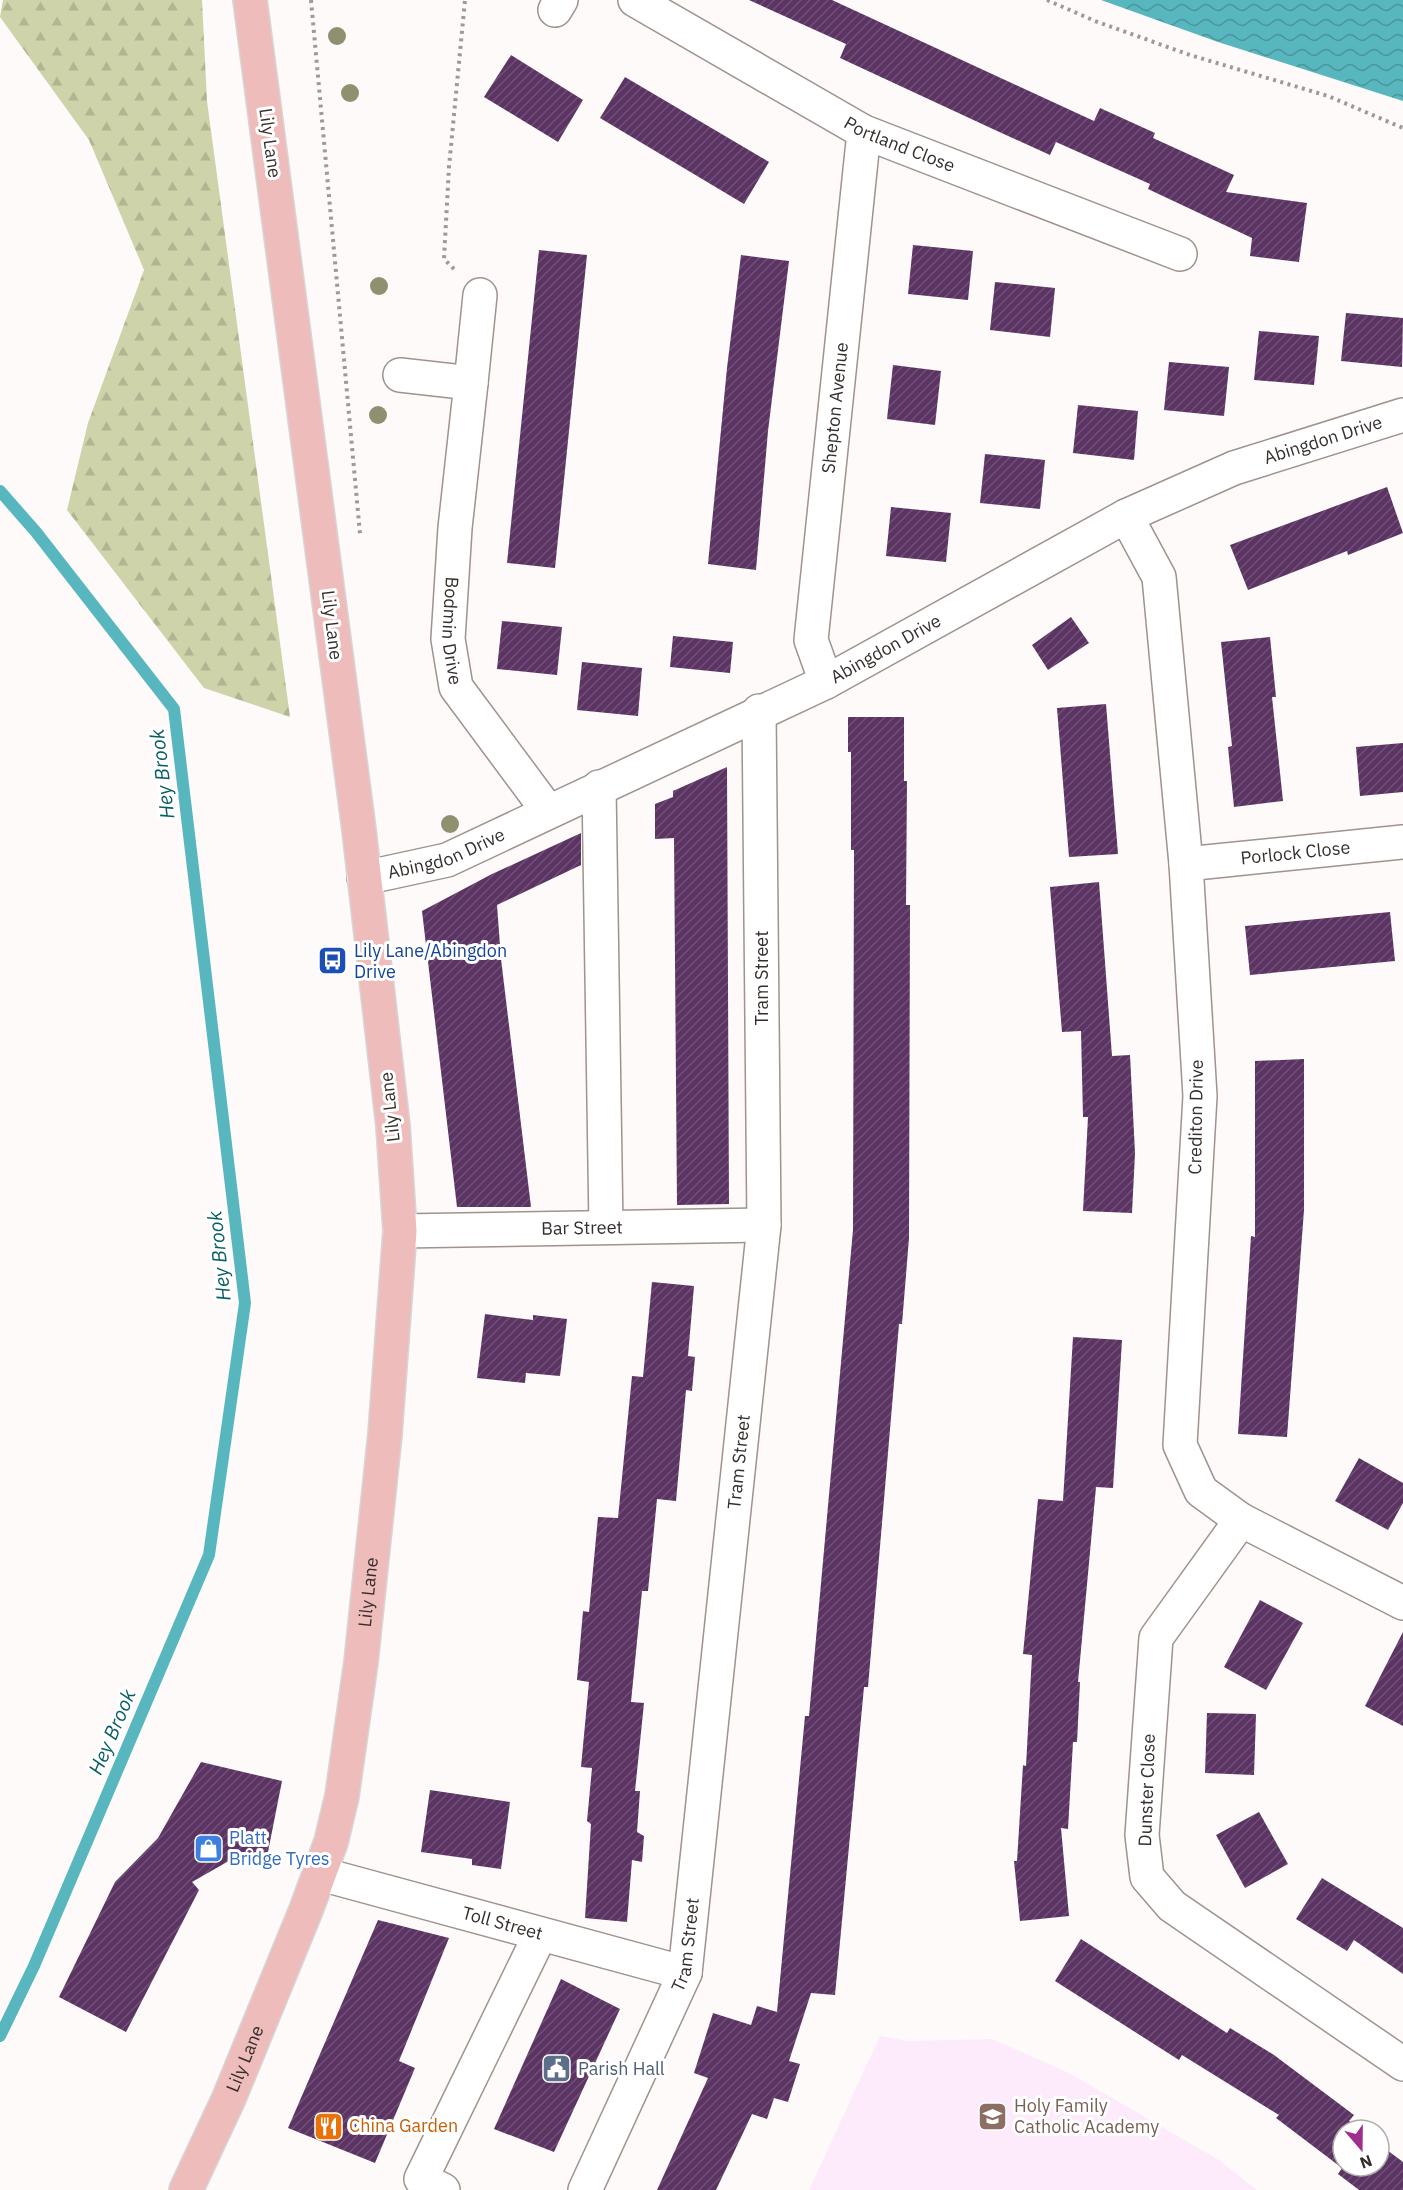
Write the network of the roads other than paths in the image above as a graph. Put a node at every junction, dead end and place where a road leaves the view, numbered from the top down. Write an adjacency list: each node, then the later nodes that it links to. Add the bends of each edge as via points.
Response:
1 (250, 0): 16 (main road, Lily Lane)
2 (635, 0): 3 (street, Portland Close)
3 (864, 132): 4 (street, Portland Close); 10 (street, Shepton Avenue, via 811,640)
4 (1180, 254)
5 (480, 295): 7 (street, Bodmin Drive)
6 (400, 375): 7 (street)
7 (471, 383): 13 (street, Bodmin Drive, via 448,639 456,687)
8 (1403, 415): 9 (street, Abingdon Drive, via 1234,468)
9 (1126, 516): 10 (street, Abingdon Drive); 15 (street, Crediton Drive, via 1159,578)
10 (826, 682): 11 (street, Abingdon Drive)
11 (759, 711): 12 (street, Abingdon Drive); 17 (street, Tram Street)
12 (599, 787): 13 (street, Abingdon Drive); 18 (street)
13 (548, 811): 16 (street, Abingdon Drive, via 447,860)
14 (1403, 842): 15 (street, Porlock Close)
15 (1186, 864): 20 (street, Crediton Drive, via 1200,1096 1180,1445 1201,1491)
16 (364, 878): 19 (main road, Lily Lane, via 393,1126)
17 (764, 1225): 18 (street, Bar Street); 24 (street, Tram Street)
18 (606, 1227): 19 (street, Bar Street)
19 (400, 1231): 22 (main road, Lily Lane, via 385,1434 361,1662 342,1796)
20 (1240, 1520): 21 (street, Crediton Drive); 25 (street, Dunster Close, via 1156,1638 1142,1835 1147,1877 1172,1906)
21 (1403, 1603)
22 (321, 1874): 23 (street, Toll Street); 26 (main road, Lily Lane, via 229,2098)
23 (540, 1935): 24 (street, Toll Street); 27 (street, via 421,2179)
24 (685, 1973): 28 (street, Tram Street)
25 (1403, 2064)
26 (186, 2190)
27 (443, 2190)
28 (585, 2190)

